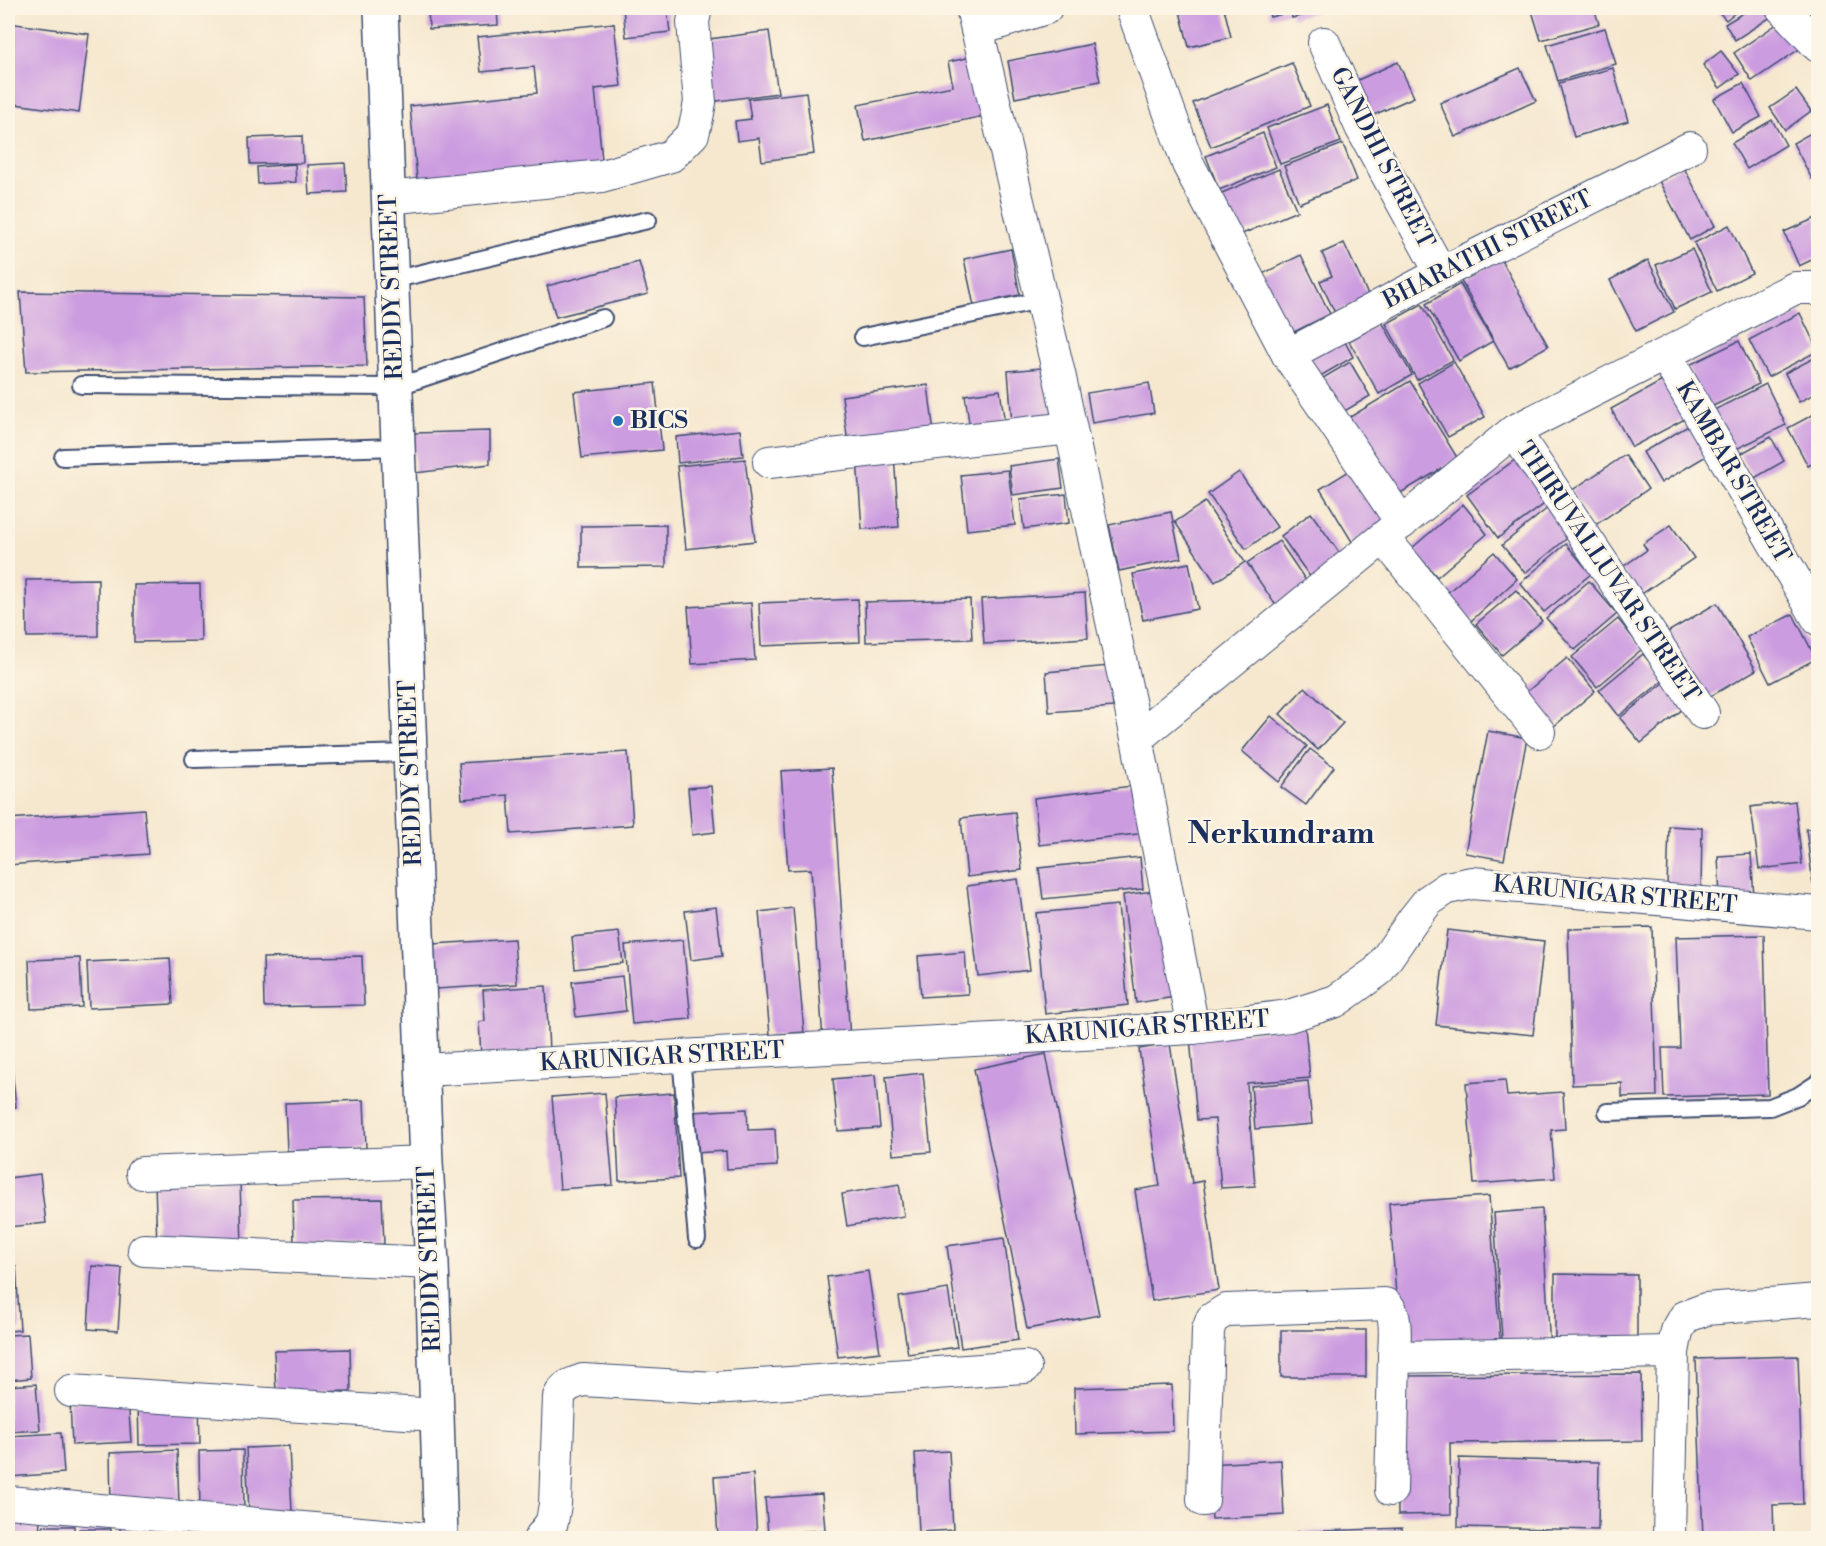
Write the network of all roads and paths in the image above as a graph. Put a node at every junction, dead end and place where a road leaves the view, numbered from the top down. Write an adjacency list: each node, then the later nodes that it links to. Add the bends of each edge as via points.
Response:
1 (381, 8): 10 (street, REDDY STREET)
2 (696, 8): 10 (street, via 693,22 700,102 693,134 671,156 602,176)
3 (1046, 8): 6 (street)
4 (1132, 8): 18 (street, via 1188,164)
5 (1782, 8): 8 (street)
6 (975, 19): 15 (street)
7 (1324, 43): 12 (street, GANDHI STREET, via 1360,127)
8 (1818, 46)
9 (1690, 148): 12 (street, BHARATHI STREET)
10 (388, 198): 13 (street, REDDY STREET)
11 (648, 220): 13 (lane)
12 (1441, 273): 18 (street, BHARATHI STREET)
13 (392, 280): 21 (street, REDDY STREET)
14 (1818, 290): 19 (street, via 1795,288)
15 (1041, 300): 17 (lane); 22 (street)
16 (603, 318): 21 (lane)
17 (863, 337)
18 (1288, 355): 27 (street)
19 (1665, 355): 23 (street); 28 (street, KAMBAR STREET)
20 (81, 385): 21 (lane)
21 (396, 387): 24 (street, REDDY STREET)
22 (1070, 428): 26 (street); 31 (street)
23 (1514, 431): 27 (street); 29 (street, THIRUVALLUVAR STREET)
24 (398, 447): 25 (lane); 32 (street, REDDY STREET)
25 (63, 457)
26 (769, 462)
27 (1393, 531): 30 (street); 31 (street)
28 (1818, 619)
29 (1703, 713)
30 (1539, 732)
31 (1137, 738): 35 (street)
32 (410, 753): 33 (lane); 37 (street, REDDY STREET)
33 (194, 759)
34 (1818, 912): 35 (street, KARUNIGAR STREET, via 1472,883 1447,888 1428,901 1378,971 1336,1001 1289,1016)
35 (1192, 1028): 36 (street, KARUNIGAR STREET)
36 (681, 1056): 37 (street, KARUNIGAR STREET); 42 (lane)
37 (423, 1070): 40 (street, REDDY STREET)
38 (1818, 1083): 39 (lane, via 1770,1107)
39 (1607, 1112)
40 (426, 1161): 41 (street); 44 (street, REDDY STREET)
41 (142, 1173)
42 (697, 1239)
43 (144, 1250): 44 (street)
44 (432, 1263): 50 (street, REDDY STREET)
45 (1818, 1300): 46 (street, via 1706,1309 1685,1317 1677,1331)
46 (1673, 1352): 47 (street); 57 (street)
47 (1394, 1357): 51 (street); 52 (street, via 1393,1314 1385,1304 1226,1310 1218,1314 1208,1330)
48 (1025, 1367): 56 (street, via 714,1388 583,1380 571,1384 563,1388 559,1397 555,1504 552,1522)
49 (71, 1391): 50 (street)
50 (436, 1415): 55 (street, REDDY STREET)
51 (1391, 1490)
52 (1203, 1500)
53 (8, 1502): 54 (street)
54 (418, 1539)
55 (441, 1539)
56 (540, 1539)
57 (1669, 1539)

